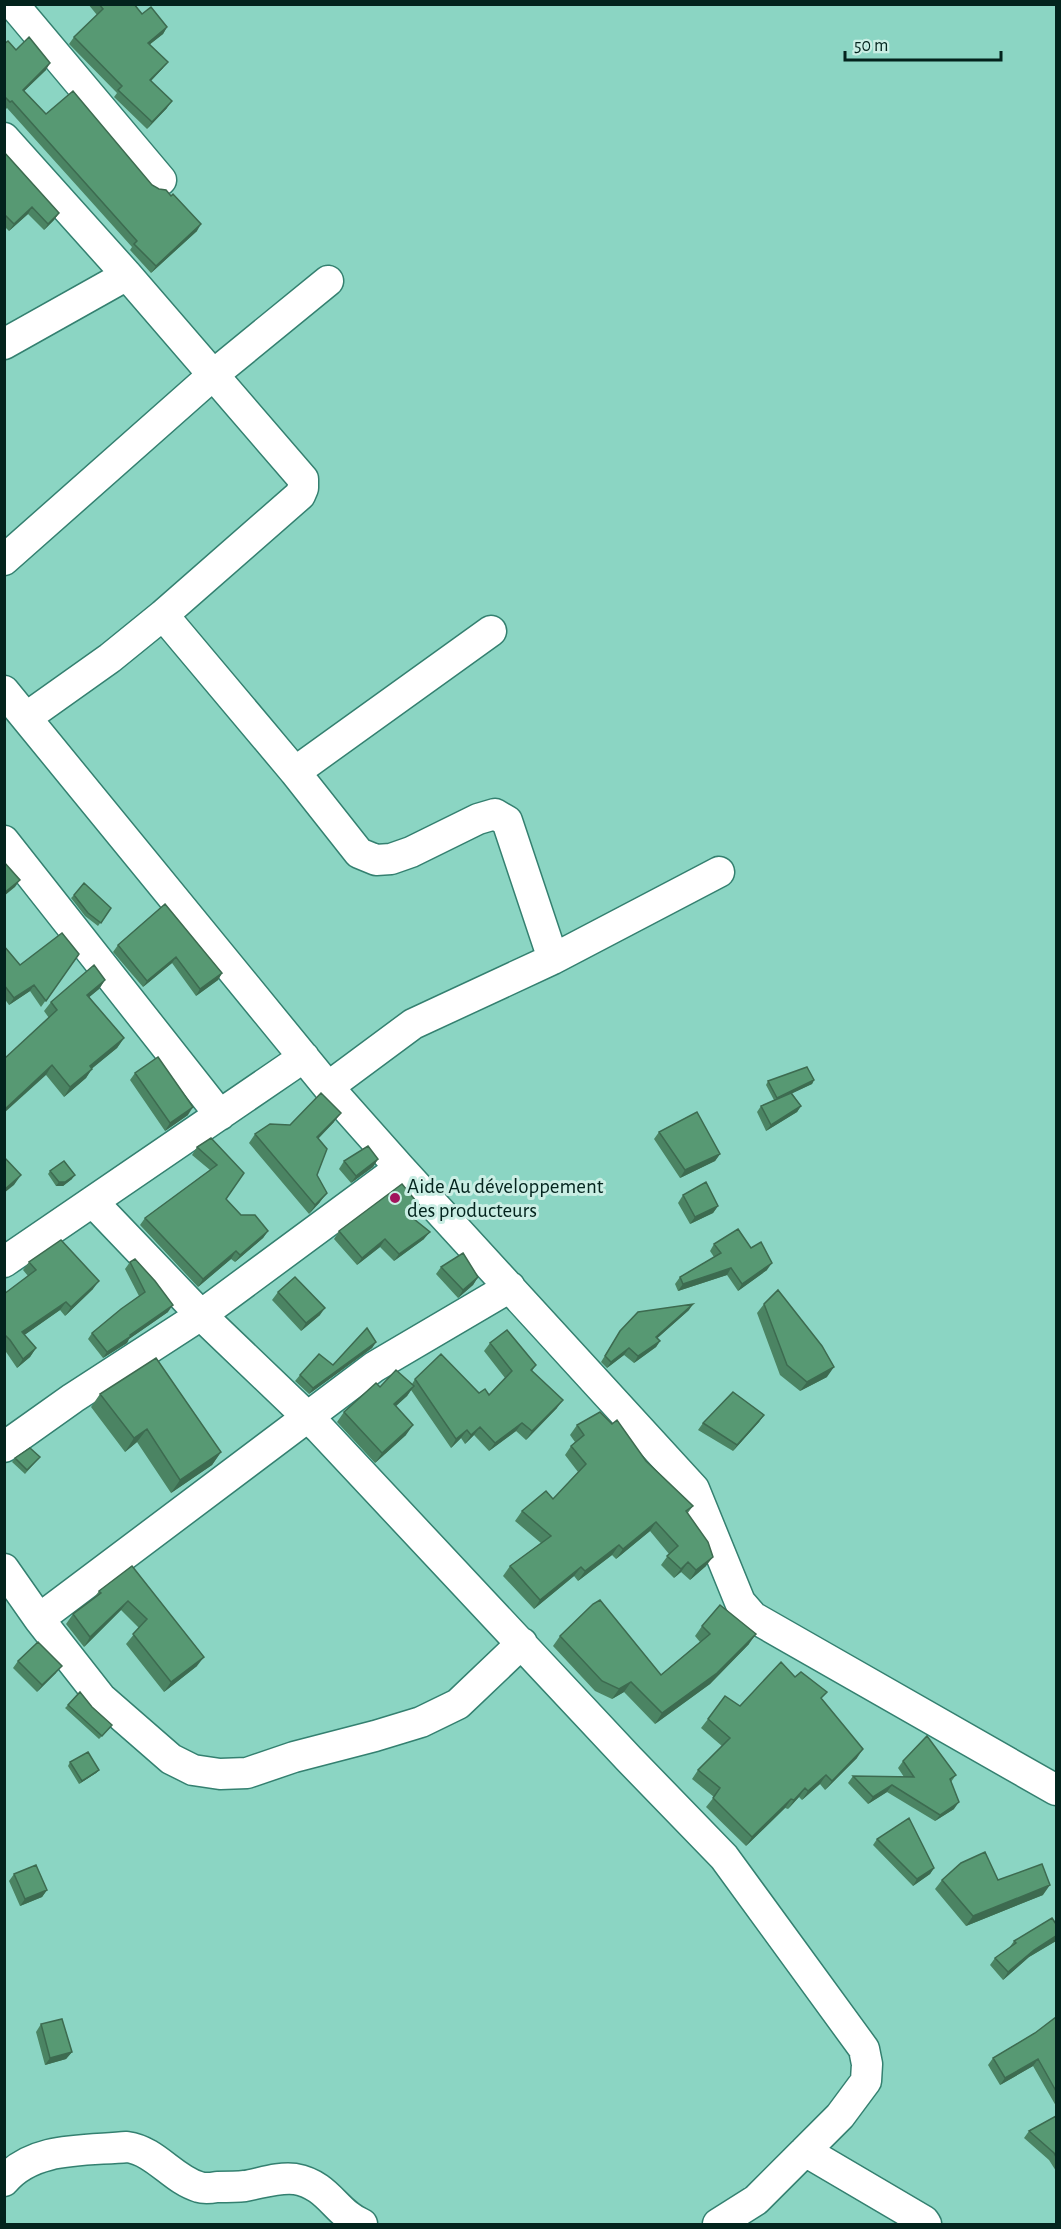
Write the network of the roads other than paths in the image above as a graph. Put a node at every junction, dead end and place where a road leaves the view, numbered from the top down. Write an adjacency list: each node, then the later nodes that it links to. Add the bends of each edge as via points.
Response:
1 (13, 4): 3 (street)
2 (4, 138): 4 (street)
3 (161, 180)
4 (127, 275): 6 (street); 7 (street)
5 (328, 281): 7 (street)
6 (4, 344)
7 (213, 375): 8 (street); 9 (street, via 303,479 303,488 300,495)
8 (4, 560)
9 (163, 615): 12 (street); 13 (street)
10 (491, 631): 13 (street)
11 (4, 691): 12 (street)
12 (27, 717): 17 (street)
13 (295, 772): 16 (street, via 359,853 375,860 411,852 478,819 495,814 507,821)
14 (4, 841): 19 (street)
15 (719, 872): 16 (street)
16 (553, 959): 18 (street, via 413,1024)
17 (304, 1057): 18 (street); 19 (street)
18 (328, 1087): 20 (street)
19 (220, 1115): 21 (street)
20 (400, 1168): 23 (street); 24 (street)
21 (93, 1202): 22 (street); 24 (street)
22 (4, 1262)
23 (510, 1287): 25 (street, via 374,1367); 30 (street, via 694,1489 740,1602 753,1617)
24 (201, 1315): 25 (street); 26 (street)
25 (307, 1416): 28 (street); 29 (street)
26 (4, 1447)
27 (4, 1569): 28 (street)
28 (39, 1619): 29 (street, via 101,1698 171,1759 194,1770 220,1774 247,1773 421,1722 458,1704)
29 (522, 1643): 31 (street, via 724,1857 864,2049 866,2082 840,2116)
30 (1056, 1790)
31 (805, 2151): 34 (street, via 756,2200); 35 (street)
32 (4, 2181): 33 (street, via 14,2170 37,2157 128,2147 148,2154 186,2182 201,2188 296,2179 326,2192 341,2211)
33 (362, 2224)
34 (718, 2224)
35 (926, 2224)

